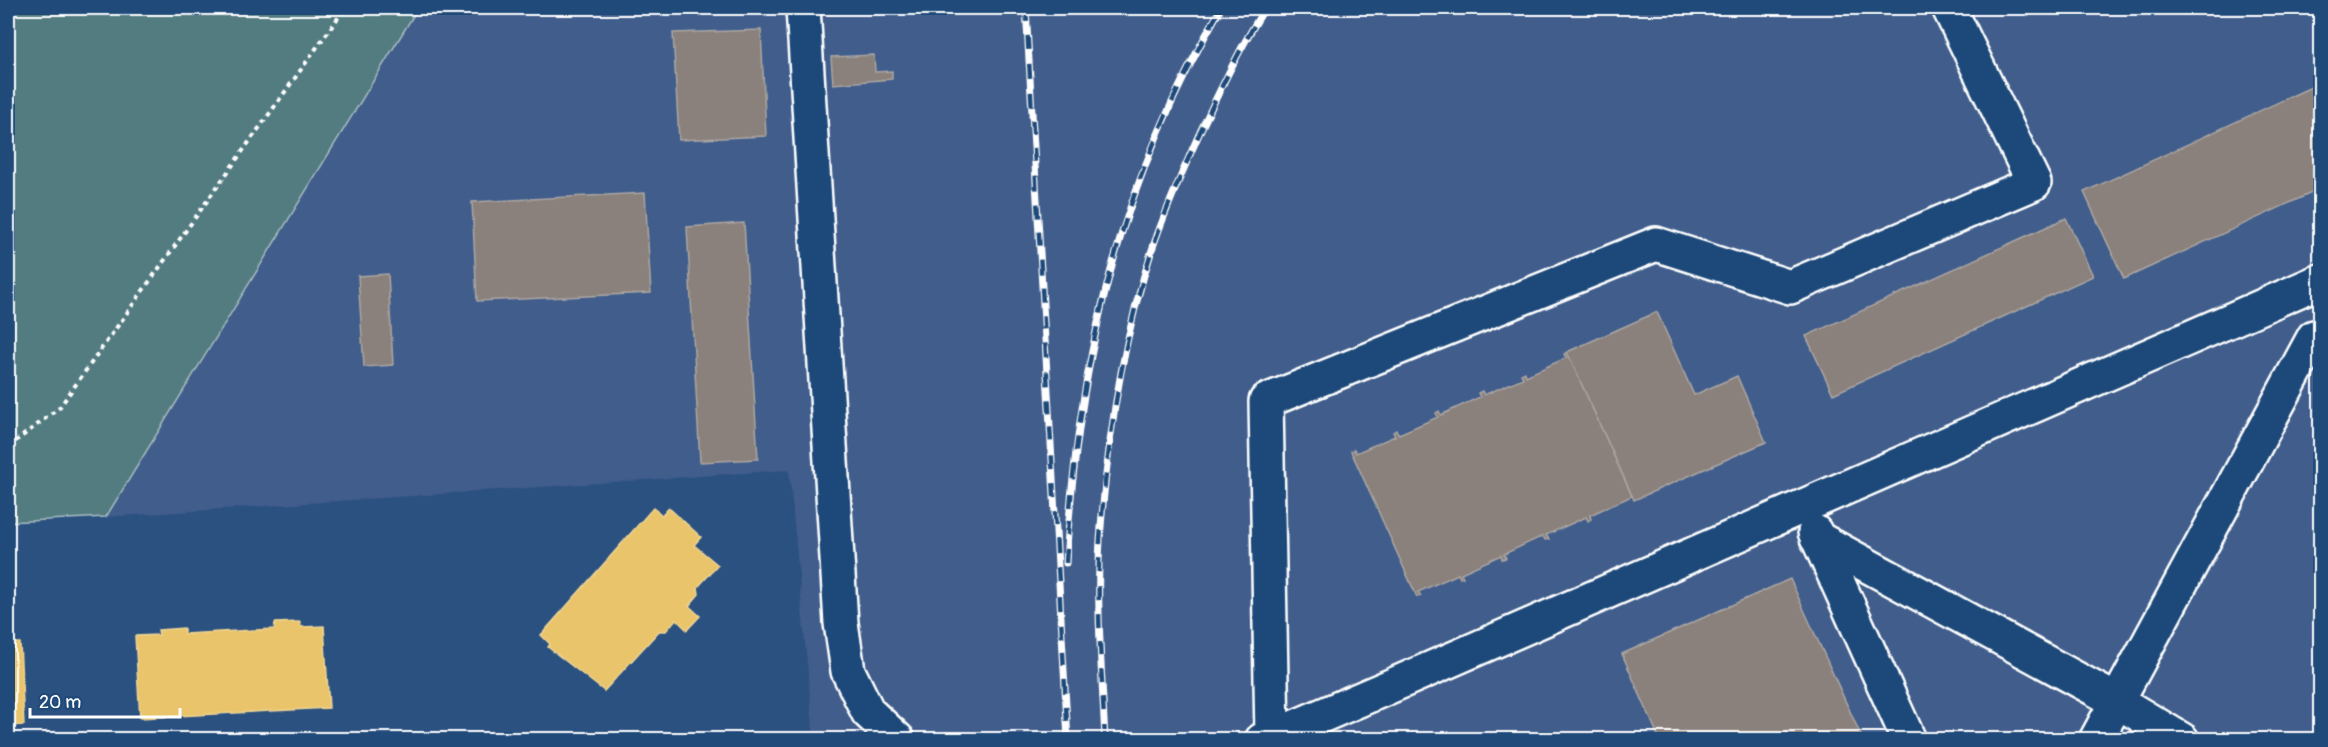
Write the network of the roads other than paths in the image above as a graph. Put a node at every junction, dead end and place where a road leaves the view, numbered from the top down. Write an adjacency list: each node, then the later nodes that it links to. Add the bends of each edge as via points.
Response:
1 (803, 8): 9 (lane, via 841,623 848,671 868,711)
2 (1949, 8): 8 (lane, via 2034,183 1790,287 1656,244 1266,402)
3 (2306, 287): 4 (lane); 5 (lane)
4 (2317, 344): 7 (lane)
5 (1803, 506): 6 (lane); 8 (lane)
6 (1817, 538): 7 (lane); 10 (lane)
7 (2117, 701): 11 (lane); 12 (lane)
8 (1267, 738)
9 (898, 740)
10 (1909, 740)
11 (2096, 740)
12 (2182, 740)

